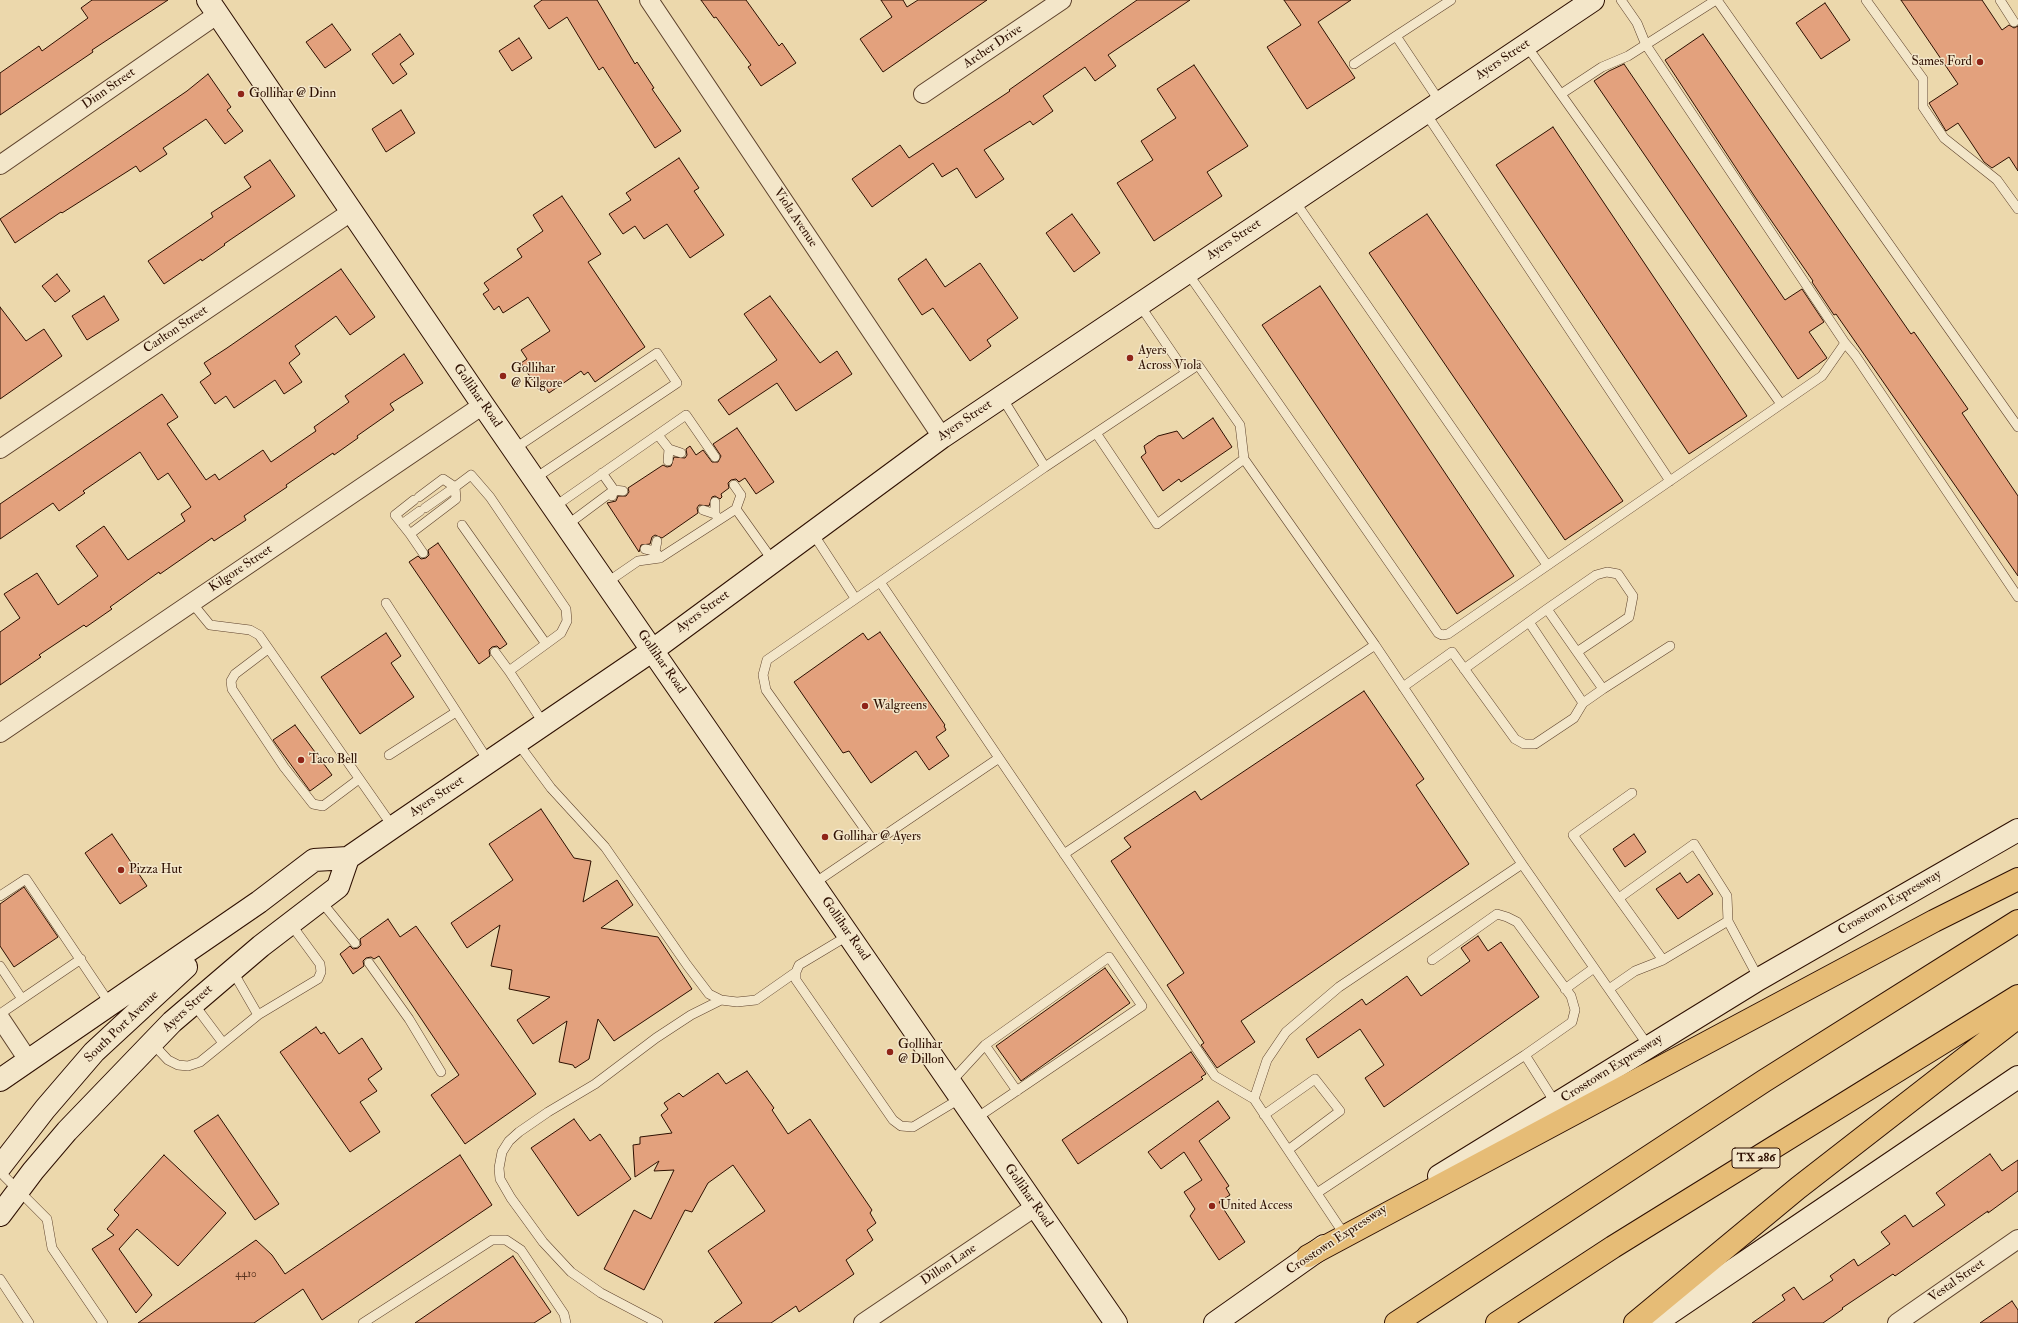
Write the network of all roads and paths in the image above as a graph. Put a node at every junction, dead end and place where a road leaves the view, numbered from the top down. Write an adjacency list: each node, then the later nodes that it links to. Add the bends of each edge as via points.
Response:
1 (649, 0): 32 (street, Viola Avenue)
2 (1062, 0): 15 (street, Archer Drive)
3 (1451, 0): 11 (lane)
4 (1593, 0): 12 (main road, Ayers Street)
5 (1621, 0): 13 (lane, via 1637,24)
6 (1716, 0): 13 (lane); 29 (lane)
7 (1866, 0): 20 (lane, via 1923,79 1922,107 1944,138 1997,180)
8 (2000, 0): 10 (lane)
9 (213, 7): 18 (street, Dinn Street); 21 (main road, Gollihar Road)
10 (2014, 22)
11 (1396, 36): 14 (lane); 17 (lane)
12 (1526, 45): 16 (lane); 17 (main road, Ayers Street)
13 (1646, 45): 16 (lane, via 1602,67); 24 (lane)
14 (1354, 64)
15 (923, 94)
16 (1561, 94): 27 (lane)
17 (1433, 107): 19 (main road, Ayers Street); 43 (lane)
18 (0, 164)
19 (1294, 200): 22 (main road, Ayers Street); 63 (lane)
20 (2018, 209)
21 (351, 212): 28 (main road, Gollihar Road); 33 (street, Carlton Street)
22 (1187, 272): 23 (main road, Ayers Street); 63 (lane, via 1438,633 1448,634)
23 (1139, 304): 25 (lane); 26 (main road, Ayers Street)
24 (1845, 343): 27 (lane, via 1822,376); 66 (lane)
25 (1186, 374): 30 (lane); 38 (lane, via 1198,365 1240,425)
26 (1001, 396): 32 (main road, Ayers Street); 40 (lane)
27 (1781, 404): 43 (lane)
28 (483, 405): 34 (main road, Gollihar Road); 68 (street, Kilgore Street)
29 (2018, 427)
30 (1096, 433): 38 (lane, via 1157,524); 40 (lane)
31 (658, 435): 35 (lane); 37 (lane, via 686,415); 41 (lane)
32 (942, 437): 56 (main road, Ayers Street)
33 (0, 449)
34 (514, 449): 42 (main road, Gollihar Road); 42 (lane, via 656,353 677,383)
35 (669, 449): 36 (lane); 39 (lane)
36 (681, 453)
37 (715, 457)
38 (1244, 459): 73 (lane)
39 (668, 461)
40 (1045, 466): 64 (lane)
41 (602, 473): 46 (lane); 49 (lane)
42 (534, 479): 49 (main road, Gollihar Road)
43 (1670, 481): 63 (lane)
44 (734, 485): 50 (lane, via 741,495)
45 (455, 487): 53 (lane); 53 (lane, via 443,479 395,515); 57 (lane, via 456,499); 72 (lane, via 471,475 490,497 566,609 567,621 561,633)
46 (619, 491): 47 (lane); 55 (lane)
47 (611, 500)
48 (715, 502): 52 (lane)
49 (554, 507): 55 (main road, Gollihar Road)
50 (736, 509): 52 (lane); 62 (lane)
51 (703, 510): 52 (lane)
52 (717, 517): 61 (lane)
53 (402, 524): 57 (lane)
54 (462, 525): 72 (lane)
55 (567, 525): 65 (main road, Gollihar Road)
56 (812, 532): 62 (main road, Ayers Street); 67 (lane)
57 (410, 534): 60 (lane)
58 (657, 541): 61 (lane)
59 (645, 549): 61 (lane)
60 (423, 553)
61 (657, 555): 65 (lane, via 638,560)
62 (773, 561): 76 (main road, Ayers Street)
63 (1547, 565)
64 (880, 582): 67 (lane); 89 (lane)
65 (606, 583): 76 (main road, Gollihar Road)
66 (2018, 597)
67 (855, 598): 95 (lane, via 767,660 763,675 766,690)
68 (192, 603): 75 (lane, via 210,625 250,630 259,635); 86 (street, Kilgore Street)
69 (386, 603): 84 (lane)
70 (1547, 610): 71 (lane); 78 (lane); 78 (lane, via 1596,575 1607,572 1618,574 1633,596 1629,617)
71 (1529, 622): 79 (lane); 83 (lane)
72 (546, 644): 80 (lane)
73 (1376, 645): 81 (lane); 96 (lane)
74 (1670, 646): 82 (lane)
75 (268, 649): 91 (lane); 91 (lane, via 236,674 231,682 232,689 284,767 312,804 323,806)
76 (653, 650): 85 (main road, Ayers Street); 100 (main road, Gollihar Road)
77 (495, 652): 80 (lane)
78 (1577, 652): 82 (lane)
79 (1464, 669): 81 (lane, via 1452,652); 83 (lane, via 1515,739 1524,744 1535,744 1574,718)
80 (509, 671): 85 (lane)
81 (1403, 687): 98 (lane)
82 (1603, 689): 83 (lane)
83 (1583, 703)
84 (456, 712): 88 (lane); 90 (lane)
85 (544, 724): 87 (main road, Ayers Street)
86 (0, 733)
87 (517, 742): 90 (main road, Ayers Street); 124 (lane, via 551,788 605,847 709,994)
88 (389, 755)
89 (999, 758): 95 (lane); 96 (lane)
90 (489, 762): 93 (main road, Ayers Street)
91 (359, 779): 93 (lane)
92 (1632, 793): 102 (lane, via 1573,835)
93 (393, 827): 97 (main road, Ayers Street)
94 (2018, 830): 119 (main road, Crosstown Expressway)
95 (874, 842): 100 (lane)
96 (1064, 854): 143 (lane, via 1215,1076)
97 (348, 858): 103 (main road, Ayers Street, via 338,887); 104 (main road, via 314,860)
98 (1522, 864): 116 (lane); 143 (lane, via 1339,987 1286,1032 1267,1060)
99 (2018, 879): 155 (highway, via 1927,925)
100 (813, 884): 109 (main road, Gollihar Road)
101 (0, 896): 111 (lane, via 26,879)
102 (1620, 898): 106 (lane, via 1694,844 1727,896); 113 (lane)
103 (320, 900): 108 (main road, Ayers Street); 110 (lane)
104 (259, 902): 126 (main road); 148 (main road, South Port Avenue, via 149,999 94,1052)
105 (2018, 904): 140 (highway)
106 (1728, 921): 113 (lane); 119 (lane)
107 (2018, 921): 140 (highway)
108 (290, 923): 117 (main road, Ayers Street); 128 (lane, via 320,964 321,972 318,979)
109 (849, 935): 118 (lane, via 799,965); 141 (main road, Gollihar Road)
110 (355, 943)
111 (81, 959): 123 (lane); 126 (lane)
112 (1432, 960): 120 (lane, via 1497,914 1507,916 1517,922)
113 (1663, 960): 121 (lane, via 1635,971)
114 (369, 963): 137 (lane, via 409,1019)
115 (0, 966): 123 (lane)
116 (1594, 968): 120 (lane); 121 (lane)
117 (232, 970): 125 (main road, Ayers Street); 128 (lane)
118 (796, 972): 124 (lane, via 756,1000); 141 (lane, via 796,980 893,1120 901,1126 913,1126)
119 (1759, 979): 134 (main road, Crosstown Expressway)
120 (1565, 989): 135 (lane, via 1571,996 1575,1010 1572,1022)
121 (1609, 989): 134 (lane)
122 (2018, 996): 167 (highway, TX 286, via 1620,1242)
123 (22, 999): 127 (lane)
124 (721, 1000): 162 (lane, via 691,1015 595,1084 519,1132 502,1152 498,1168 500,1179 511,1198 543,1242 571,1272 601,1293)
125 (194, 1003): 131 (main road, Ayers Street); 132 (lane)
126 (110, 1004): 136 (main road)
127 (0, 1014)
128 (258, 1015): 132 (lane)
129 (2018, 1017): 168 (highway, via 1798,1188)
130 (0, 1018): 136 (street)
131 (152, 1043): 132 (lane, via 168,1060 178,1066 188,1066 200,1062); 149 (main road, Ayers Street, via 68,1131)
132 (223, 1043)
133 (985, 1045): 141 (lane); 142 (lane); 142 (lane, via 1109,957 1142,1006)
134 (1649, 1047): 144 (main road, Crosstown Expressway)
135 (1525, 1055): 144 (lane); 150 (lane)
136 (28, 1060): 139 (main road)
137 (441, 1072)
138 (2018, 1077): 169 (main road)
139 (0, 1080)
140 (1764, 1082): 166 (highway)
141 (955, 1091): 146 (main road, Gollihar Road)
142 (1017, 1091): 146 (lane)
143 (1254, 1099): 145 (lane)
144 (1556, 1104): 153 (main road, Crosstown Expressway)
145 (1264, 1115): 147 (lane); 147 (lane, via 1315,1079 1340,1111)
146 (975, 1119): 151 (main road, Gollihar Road)
147 (1288, 1150): 150 (lane)
148 (2, 1163): 149 (lane)
149 (18, 1191): 152 (main road); 159 (lane, via 46,1219 52,1248)
150 (1317, 1193): 153 (lane)
151 (1035, 1207): 163 (street, Dillon Lane); 164 (main road, Gollihar Road)
152 (0, 1214)
153 (1344, 1234): 155 (main road, Crosstown Expressway)
154 (2018, 1239): 170 (street, Vestal Street)
155 (1308, 1256): 157 (main road, Crosstown Expressway)
156 (0, 1279): 158 (lane)
157 (1239, 1314): 165 (main road, Crosstown Expressway)
158 (30, 1323)
159 (103, 1323)
160 (363, 1323): 161 (lane, via 492,1240 506,1240 521,1250 564,1314)
161 (566, 1323)
162 (658, 1323)
163 (863, 1323)
164 (1116, 1323)
165 (1215, 1323)
166 (1396, 1323)
167 (1497, 1323)
168 (1635, 1323)
169 (1655, 1323)
170 (1897, 1323)

